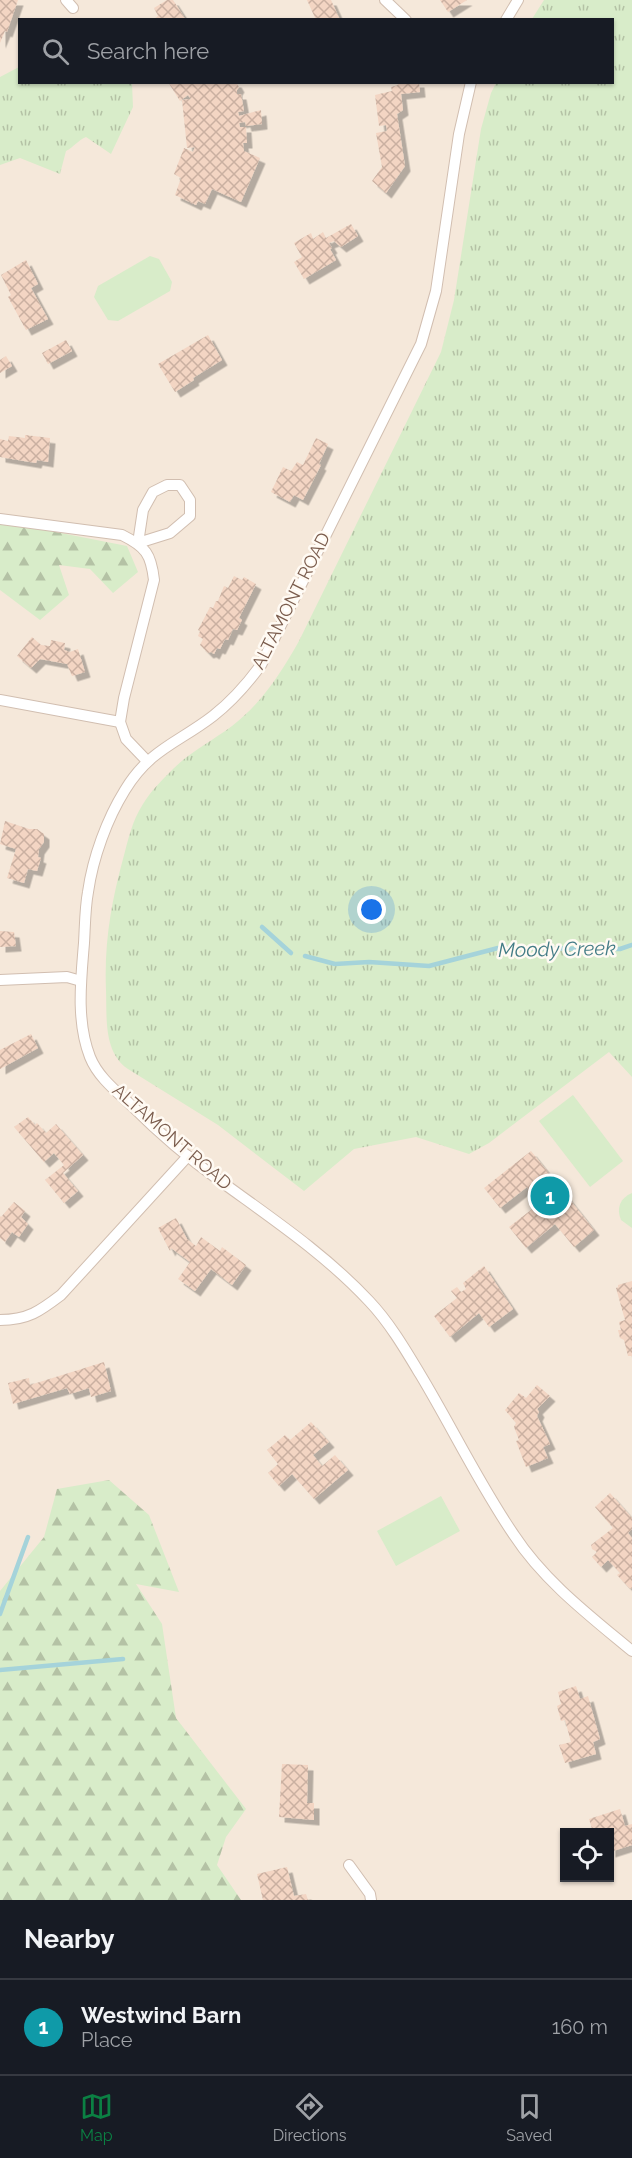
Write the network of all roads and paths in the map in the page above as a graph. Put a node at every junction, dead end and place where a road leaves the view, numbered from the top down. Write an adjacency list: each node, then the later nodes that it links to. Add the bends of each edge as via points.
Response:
1 (386, 0): 3 (street)
2 (518, 0): 4 (street)
3 (404, 18)
4 (507, 18)
5 (471, 84): 10 (street, ALTAMONT ROAD, via 459,134 436,291 421,344 261,665 212,717)
6 (0, 519): 7 (street, via 122,535)
7 (138, 543): 7 (street, via 170,533 190,516 190,500 180,485 167,485 153,492 143,510); 9 (street, via 152,563 154,580)
8 (0, 700): 9 (street)
9 (120, 722): 10 (street, via 126,739)
10 (147, 760): 12 (street, ALTAMONT ROAD, via 125,790 96,856 88,892)
11 (0, 980): 12 (street, via 67,977)
12 (81, 981): 13 (street, ALTAMONT ROAD, via 82,1030 99,1073)
13 (188, 1156): 14 (street, via 61,1295 24,1318); 15 (street, ALTAMONT ROAD, via 286,1227 371,1303 406,1350 529,1557)
14 (0, 1320)
15 (632, 1652)
16 (349, 1865): 17 (street)
17 (371, 1900)

